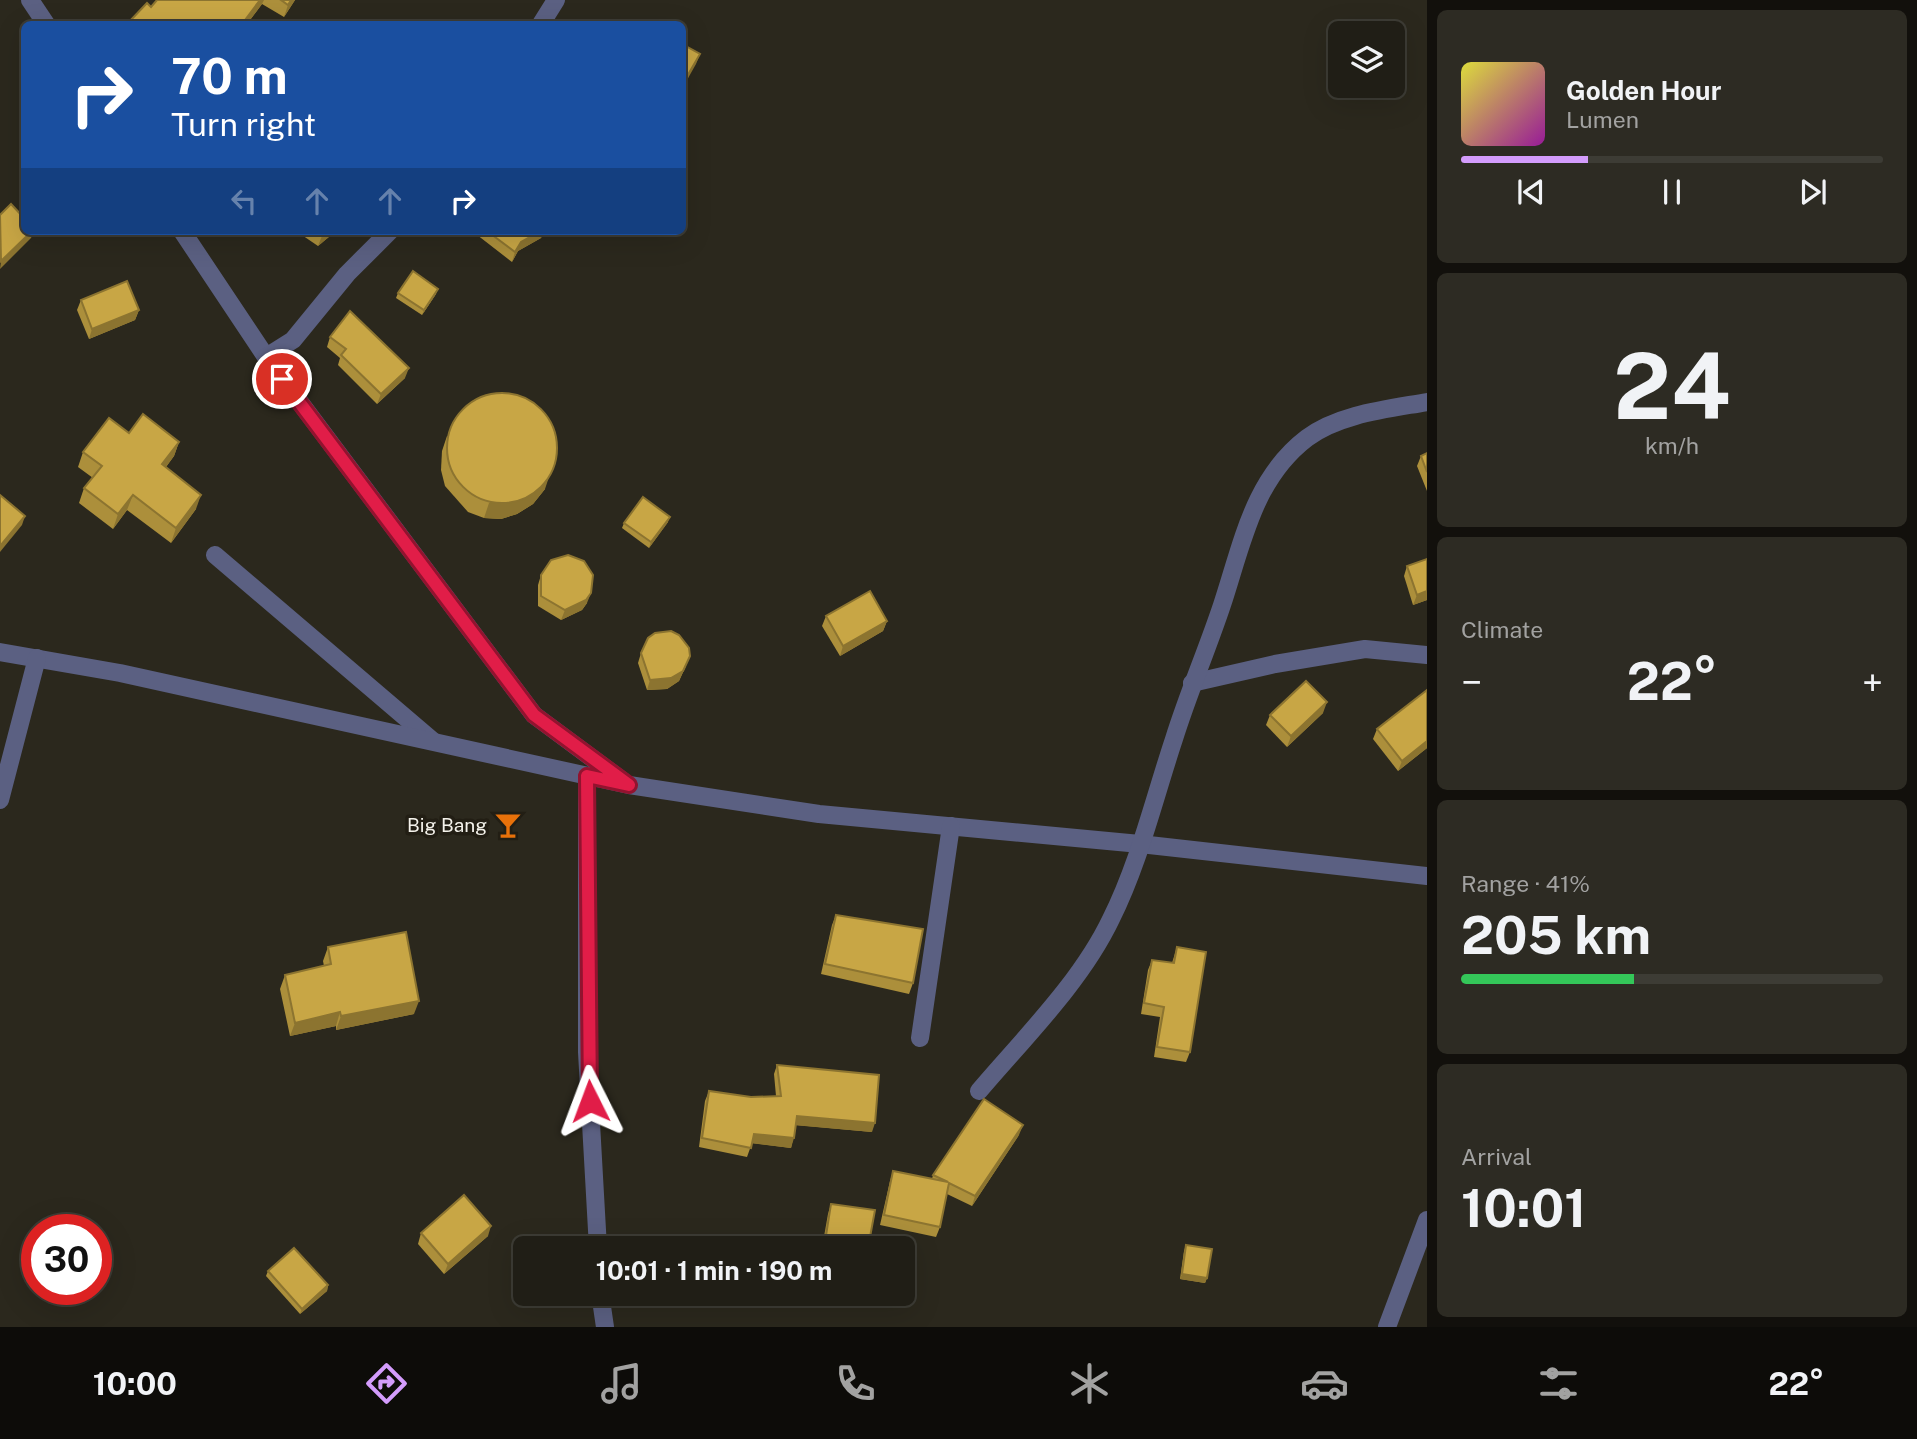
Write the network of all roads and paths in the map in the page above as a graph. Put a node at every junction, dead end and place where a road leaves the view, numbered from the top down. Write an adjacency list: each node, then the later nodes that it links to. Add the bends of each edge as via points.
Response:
1 (30, 0): 3 (street)
2 (556, 0): 4 (street)
3 (44, 21)
4 (543, 21)
5 (185, 235): 7 (street)
6 (386, 235): 7 (street, via 293,340)
7 (266, 357): 16 (street, via 534,715)
8 (1427, 402): 13 (street, via 1362,413 1307,438 1267,480 1247,523 1222,607)
9 (215, 555): 14 (street)
10 (0, 652): 12 (street)
11 (1427, 655): 13 (street, via 1365,649)
12 (37, 659): 14 (street); 17 (street)
13 (1192, 683): 19 (street)
14 (435, 743): 15 (street)
15 (587, 776): 16 (street); 24 (street, via 587,1052)
16 (629, 785): 18 (street, via 820,814)
17 (0, 800)
18 (951, 826): 19 (street); 21 (street)
19 (1140, 844): 20 (street); 22 (street, via 1111,920 1065,990)
20 (1427, 876)
21 (920, 1038)
22 (979, 1091)
23 (1427, 1220): 27 (street)
24 (597, 1236)
25 (602, 1306): 26 (street)
26 (604, 1327)
27 (1387, 1327)

